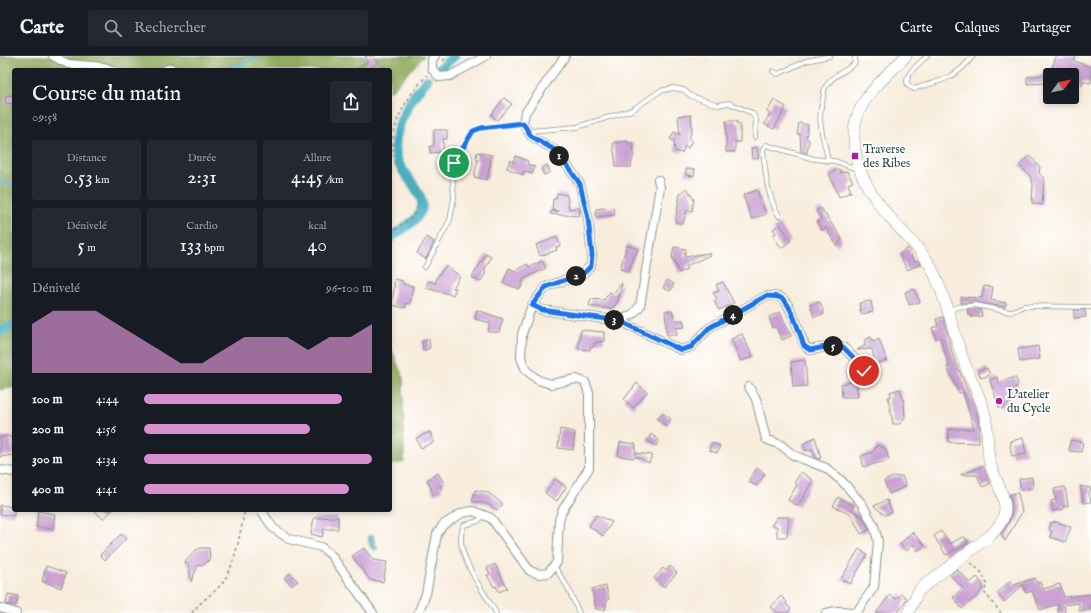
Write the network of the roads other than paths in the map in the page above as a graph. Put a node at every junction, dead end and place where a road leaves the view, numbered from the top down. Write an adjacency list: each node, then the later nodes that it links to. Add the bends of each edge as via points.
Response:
1 (53, 56): 10 (street, via 68,64)
2 (435, 56): 3 (street, via 432,59 432,69 440,77 450,76)
3 (486, 56)
4 (566, 56): 12 (street, via 525,113)
5 (830, 56): 11 (lane, via 806,61 778,74)
6 (854, 56): 15 (lane, via 855,63 826,86 820,106 819,121)
7 (906, 56): 16 (main road, via 872,90 859,109 853,133)
8 (927, 56): 9 (lane, via 907,77 909,87 914,89 951,77)
9 (973, 56)
10 (107, 68)
11 (773, 71)
12 (523, 123): 13 (street); 19 (lane, via 473,131 454,163 454,198 450,220)
13 (528, 131): 14 (lane, via 577,126 632,110 660,92 673,88 684,90 691,96 718,105 729,103 752,113 756,120); 20 (street, via 531,136 553,149 580,184 588,218 592,255 591,266 584,273 546,287)
14 (755, 137)
15 (828, 161): 16 (lane, via 851,168); 18 (lane, via 766,145 764,149 767,187 770,200)
16 (857, 167): 22 (main road, via 878,204 914,243 930,267)
17 (658, 180): 23 (street, via 660,187 640,306 633,314)
18 (779, 216)
19 (425, 267)
20 (532, 305): 23 (street, via 542,310); 30 (street, via 522,334 521,358 526,370 538,380 551,384 576,379 585,382 589,393 589,468 562,511 559,520 557,562)
21 (1091, 307): 22 (lane, via 1024,306 1010,312 975,305)
22 (948, 310): 39 (main road, via 963,359 985,414 989,462 1005,510 999,526 991,535 918,592)
23 (620, 321): 24 (street, via 681,350 691,347 709,328 766,296 776,296 783,298 788,304 804,346 810,350 836,345 843,347)
24 (864, 371)
25 (749, 387): 38 (street, via 756,399 766,439 781,445 793,455 826,468 842,481 862,504 874,526 878,541 874,588)
26 (0, 470): 27 (street)
27 (12, 472)
28 (263, 512): 33 (street, via 273,528 289,539 321,547 331,555)
29 (484, 514): 30 (street, via 491,518 530,571 548,573); 34 (street, via 473,511 462,513 443,525 437,534 426,594); 35 (lane, via 478,521 464,525 460,533 469,570)
30 (554, 566): 36 (lane, via 567,586)
31 (0, 608): 32 (street)
32 (16, 613)
33 (372, 613)
34 (418, 613)
35 (496, 613)
36 (579, 613)
37 (826, 613): 38 (street, via 840,610)
38 (855, 613)
39 (908, 613)

